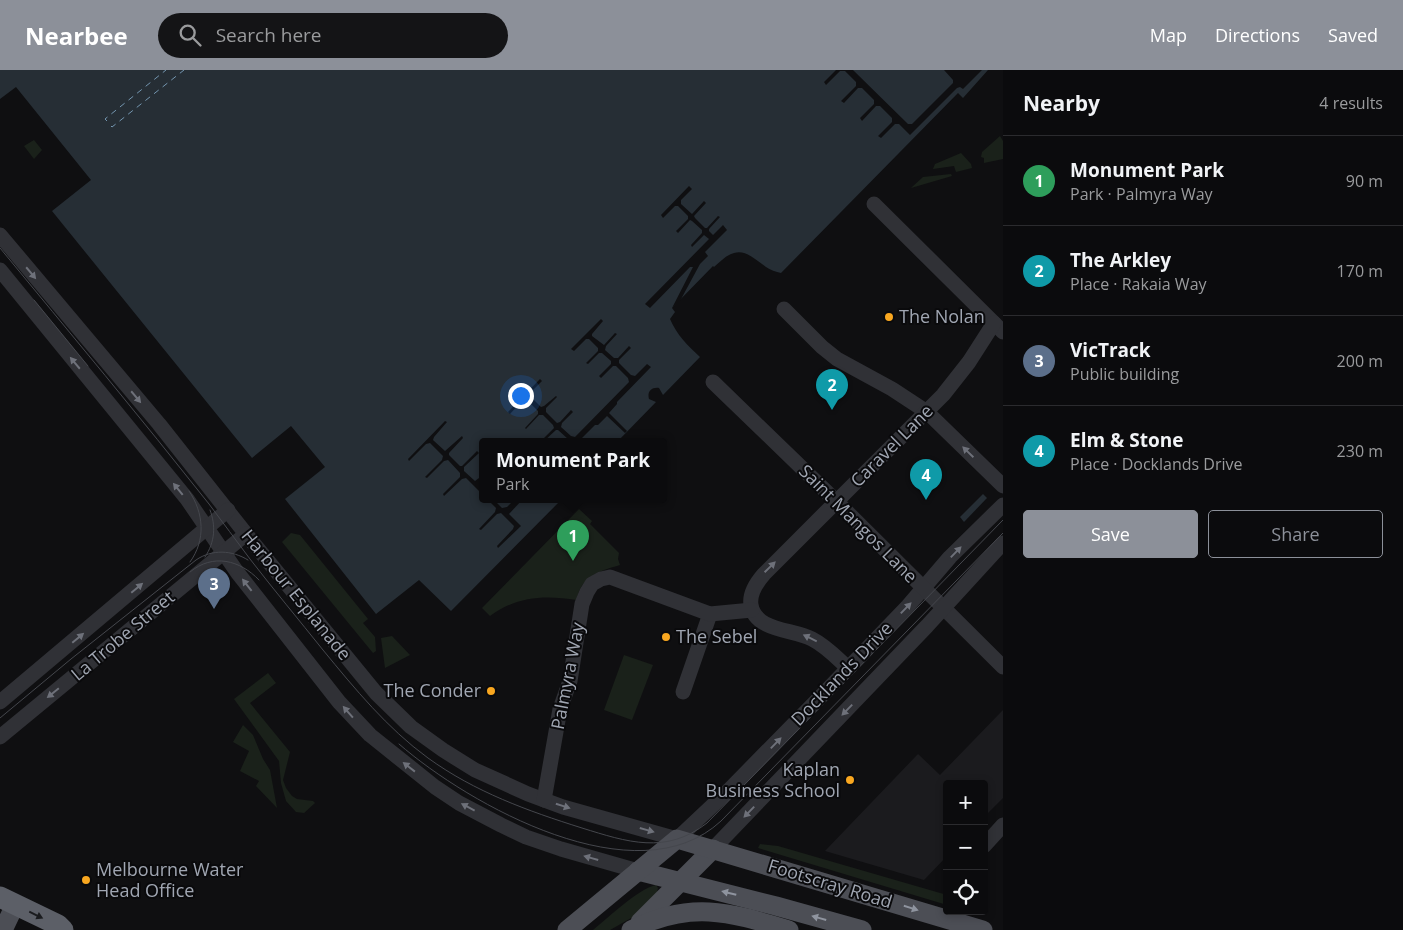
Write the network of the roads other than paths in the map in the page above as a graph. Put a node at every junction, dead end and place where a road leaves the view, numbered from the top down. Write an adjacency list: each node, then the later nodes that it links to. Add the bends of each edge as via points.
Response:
1 (874, 204): 5 (street)
2 (0, 235): 11 (street, Harbour Esplanade, one-way to 11)
3 (0, 270): 12 (street, Harbour Esplanade, one-way to 3, via 187,499)
4 (784, 309): 7 (street, via 837,359)
5 (998, 327): 7 (street, Caravel Lane)
6 (713, 382): 9 (street, Saint Mangos Lane)
7 (927, 412): 8 (street, one-way to 7); 9 (street, Caravel Lane)
8 (1003, 486)
9 (837, 502): 16 (street, Saint Mangos Lane); 18 (street, Caravel Lane, one-way to 9, via 752,594 760,578)
10 (1003, 505): 16 (street, Docklands Drive, one-way to 10)
11 (228, 510): 12 (street, La Trobe Street); 13 (street, Harbour Esplanade)
12 (207, 528): 15 (street, Harbour Esplanade); 23 (street, La Trobe Street, one-way to 12)
13 (246, 534): 15 (street, La Trobe Street); 25 (street, Harbour Esplanade, via 376,692 411,727 475,770)
14 (1003, 543): 17 (street, Docklands Drive)
15 (223, 553): 24 (street, La Trobe Street, one-way to 24); 30 (street, Harbour Esplanade, one-way to 15, via 517,833 460,803 421,776 348,713)
16 (923, 588): 17 (street, Saint Mangos Lane); 21 (street, Docklands Drive, one-way to 16)
17 (944, 608): 20 (street, Saint Mangos Lane); 29 (street, Docklands Drive, one-way to 29)
18 (752, 610): 19 (street); 21 (street, one-way to 18, via 817,642 762,622)
19 (710, 614): 22 (street); 25 (street, Palmyra Way, via 620,580 606,577 592,584 582,604 569,687 560,709)
20 (1003, 667)
21 (848, 668): 27 (street, Docklands Drive, one-way to 21)
22 (683, 692)
23 (0, 702)
24 (0, 737)
25 (544, 800): 27 (street, Harbour Esplanade, one-way to 27)
26 (1003, 825): 28 (street)
27 (677, 839): 29 (main road, Footscray Road); 30 (main road)
28 (988, 842)
29 (713, 849): 31 (main road); 33 (main road, Footscray Road, one-way to 33)
30 (638, 871): 31 (main road, Footscray Road); 36 (main road)
31 (681, 881): 37 (main road); 39 (main road, Footscray Road, one-way to 31)
32 (7, 901): 34 (highway, one-way to 34); 35 (main road)
33 (964, 918): 40 (main road, Footscray Road)
34 (63, 928)
35 (3, 930)
36 (567, 930)
37 (631, 930): 38 (main road, via 665,916 707,911 746,917)
38 (789, 930)
39 (862, 930)
40 (983, 930)

